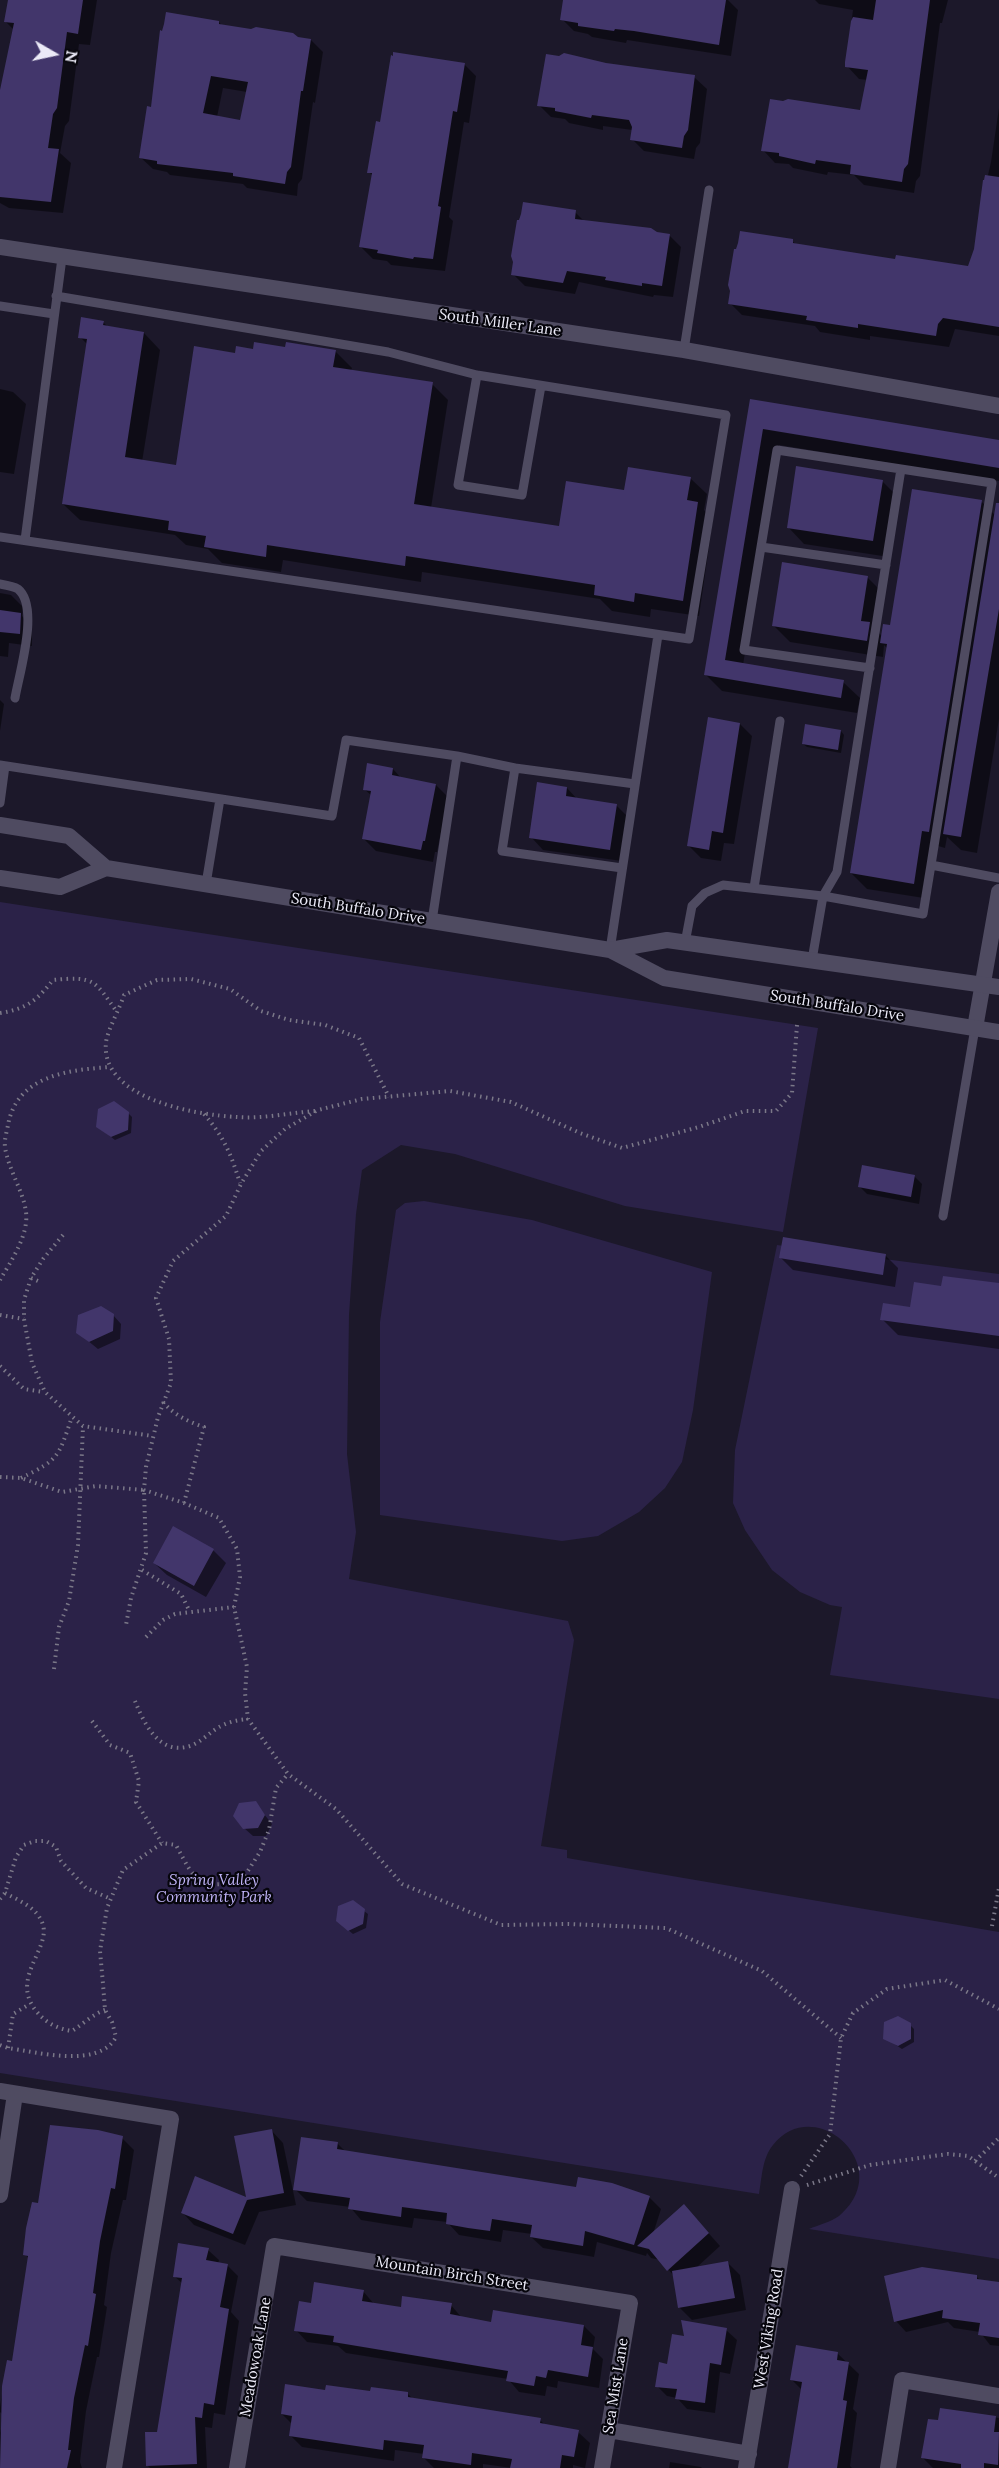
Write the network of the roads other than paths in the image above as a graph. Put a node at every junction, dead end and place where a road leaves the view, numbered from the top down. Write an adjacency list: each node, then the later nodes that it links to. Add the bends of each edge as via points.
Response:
1 (709, 190): 7 (lane)
2 (0, 247): 3 (street, South Miller Lane)
3 (62, 258): 4 (lane); 7 (street, South Miller Lane)
4 (56, 296): 6 (lane); 8 (lane, via 387,351)
5 (0, 306): 6 (lane)
6 (54, 314): 13 (lane)
7 (684, 351): 10 (street, South Miller Lane)
8 (477, 375): 9 (lane); 9 (lane, via 458,485 522,495)
9 (541, 386): 17 (lane, via 726,415 689,639)
10 (999, 406)
11 (901, 469): 14 (lane, via 777,450); 15 (lane); 28 (lane, via 992,483)
12 (0, 537): 13 (lane)
13 (25, 540): 17 (lane)
14 (761, 547): 15 (lane); 18 (lane, via 744,650)
15 (886, 565): 18 (lane)
16 (0, 584): 19 (lane, via 18,590 29,616)
17 (658, 635): 24 (lane)
18 (870, 668): 36 (lane, via 837,872)
19 (15, 698)
20 (780, 721): 34 (lane)
21 (457, 756): 23 (lane); 25 (lane, via 346,740 332,816); 37 (lane)
22 (3, 765): 25 (lane); 26 (lane)
23 (514, 768): 24 (lane); 30 (lane, via 502,851)
24 (635, 784): 30 (lane)
25 (220, 799): 33 (lane)
26 (0, 803)
27 (0, 825): 29 (street, via 69,837)
28 (931, 865): 32 (lane); 36 (lane, via 923,914)
29 (106, 868): 31 (street, via 60,886); 33 (street, South Buffalo Drive)
30 (622, 868): 39 (lane)
31 (0, 878)
32 (999, 878)
33 (206, 885): 37 (street, South Buffalo Drive)
34 (754, 888): 36 (lane); 38 (lane, via 723,885 705,893 692,906)
35 (999, 892): 41 (street)
36 (823, 896): 40 (lane)
37 (432, 921): 39 (street, South Buffalo Drive)
38 (685, 942): 39 (street, South Buffalo Drive, via 667,940); 40 (street, South Buffalo Drive)
39 (610, 950): 42 (street, South Buffalo Drive, via 664,978)
40 (812, 960): 41 (street, South Buffalo Drive)
41 (991, 986): 42 (street)
42 (975, 1028): 43 (street, South Buffalo Drive); 44 (lane)
43 (999, 1032)
44 (943, 1216)
45 (7, 2092): 47 (street); 53 (street, via 171,2119)
46 (792, 2189): 52 (street, West Viking Road)
47 (0, 2195)
48 (274, 2246): 49 (street, Mountain Birch Street); 54 (street, Meadowoak Lane)
49 (630, 2303): 51 (street, Sea Mist Lane)
50 (999, 2396): 56 (street, via 902,2380)
51 (609, 2430): 52 (street); 55 (street, Sea Mist Lane)
52 (747, 2461)
53 (114, 2468)
54 (237, 2468)
55 (602, 2468)
56 (888, 2468)

